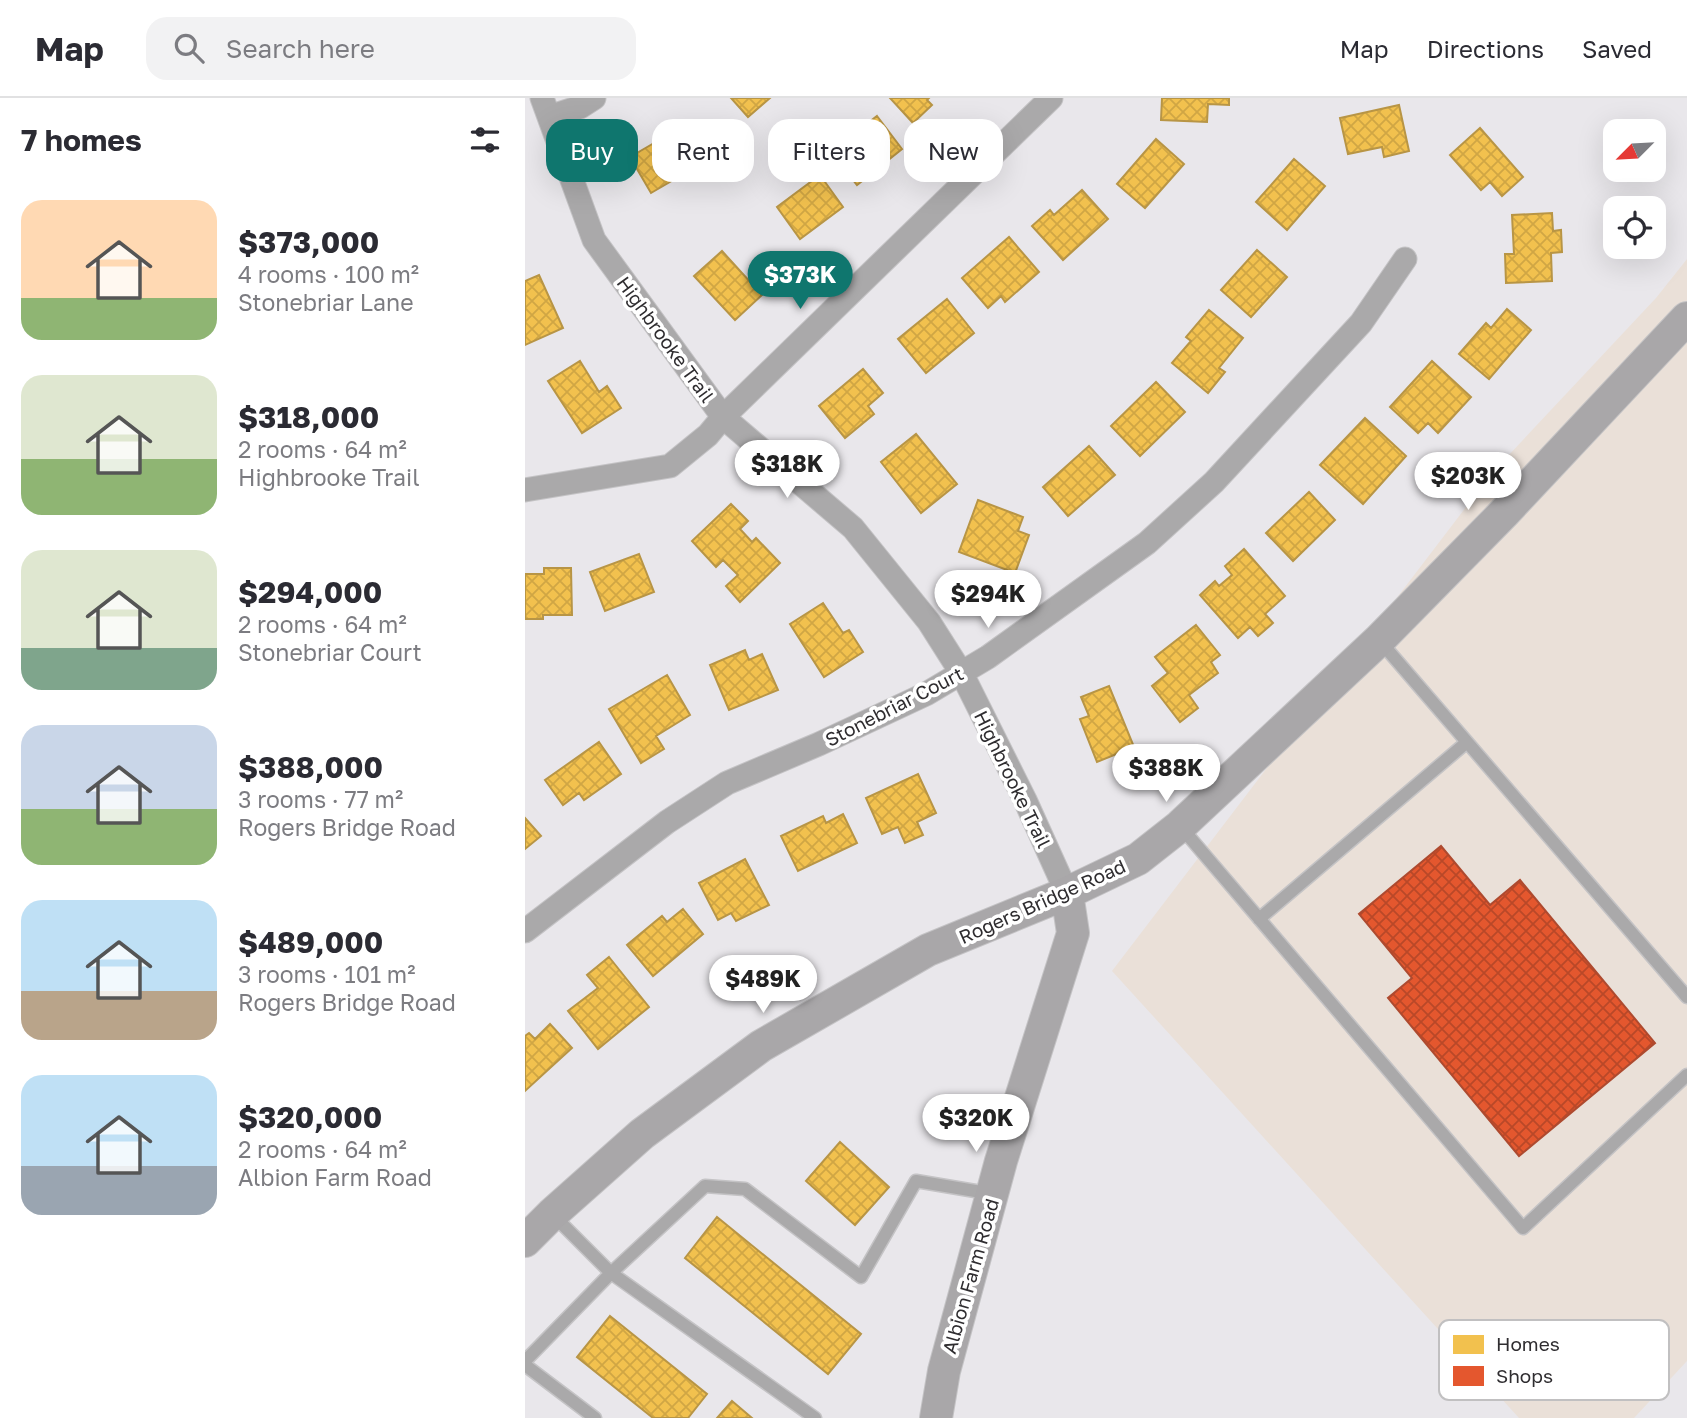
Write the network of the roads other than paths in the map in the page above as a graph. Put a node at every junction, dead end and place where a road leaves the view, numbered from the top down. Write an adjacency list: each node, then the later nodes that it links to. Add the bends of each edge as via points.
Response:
1 (594, 98): 3 (street, via 580,107)
2 (1051, 98): 6 (street)
3 (545, 108): 6 (street, Highbrooke Trail, via 594,240)
4 (1405, 259): 9 (street, Stonebriar Court, via 1361,323 1215,482 1147,543)
5 (1684, 327): 8 (street, Rogers Bridge Road)
6 (723, 417): 7 (street, via 670,466); 9 (street, Highbrooke Trail, via 853,528 929,622)
7 (525, 490)
8 (1379, 640): 10 (lane); 11 (street, Rogers Bridge Road)
9 (962, 674): 12 (street, Highbrooke Trail); 14 (street, Stonebriar Court, via 727,783 667,821)
10 (1467, 743): 13 (lane); 15 (lane)
11 (1180, 826): 12 (street, Rogers Bridge Road, via 1137,859); 13 (lane)
12 (1067, 892): 17 (street, Albion Farm Road, via 1073,933); 18 (street, Rogers Bridge Road, via 928,950 761,1046 642,1134)
13 (1259, 919): 16 (lane, via 1524,1228)
14 (525, 931)
15 (1687, 997)
16 (1687, 1075)
17 (993, 1194): 20 (lane, via 916,1181 861,1277 745,1189 705,1186); 24 (street, Albion Farm Road, via 944,1371)
18 (552, 1214): 19 (street, Rogers Bridge Road); 20 (lane)
19 (525, 1241)
20 (611, 1273): 21 (lane); 23 (lane)
21 (525, 1363): 22 (lane)
22 (595, 1418)
23 (815, 1418)
24 (936, 1418)

